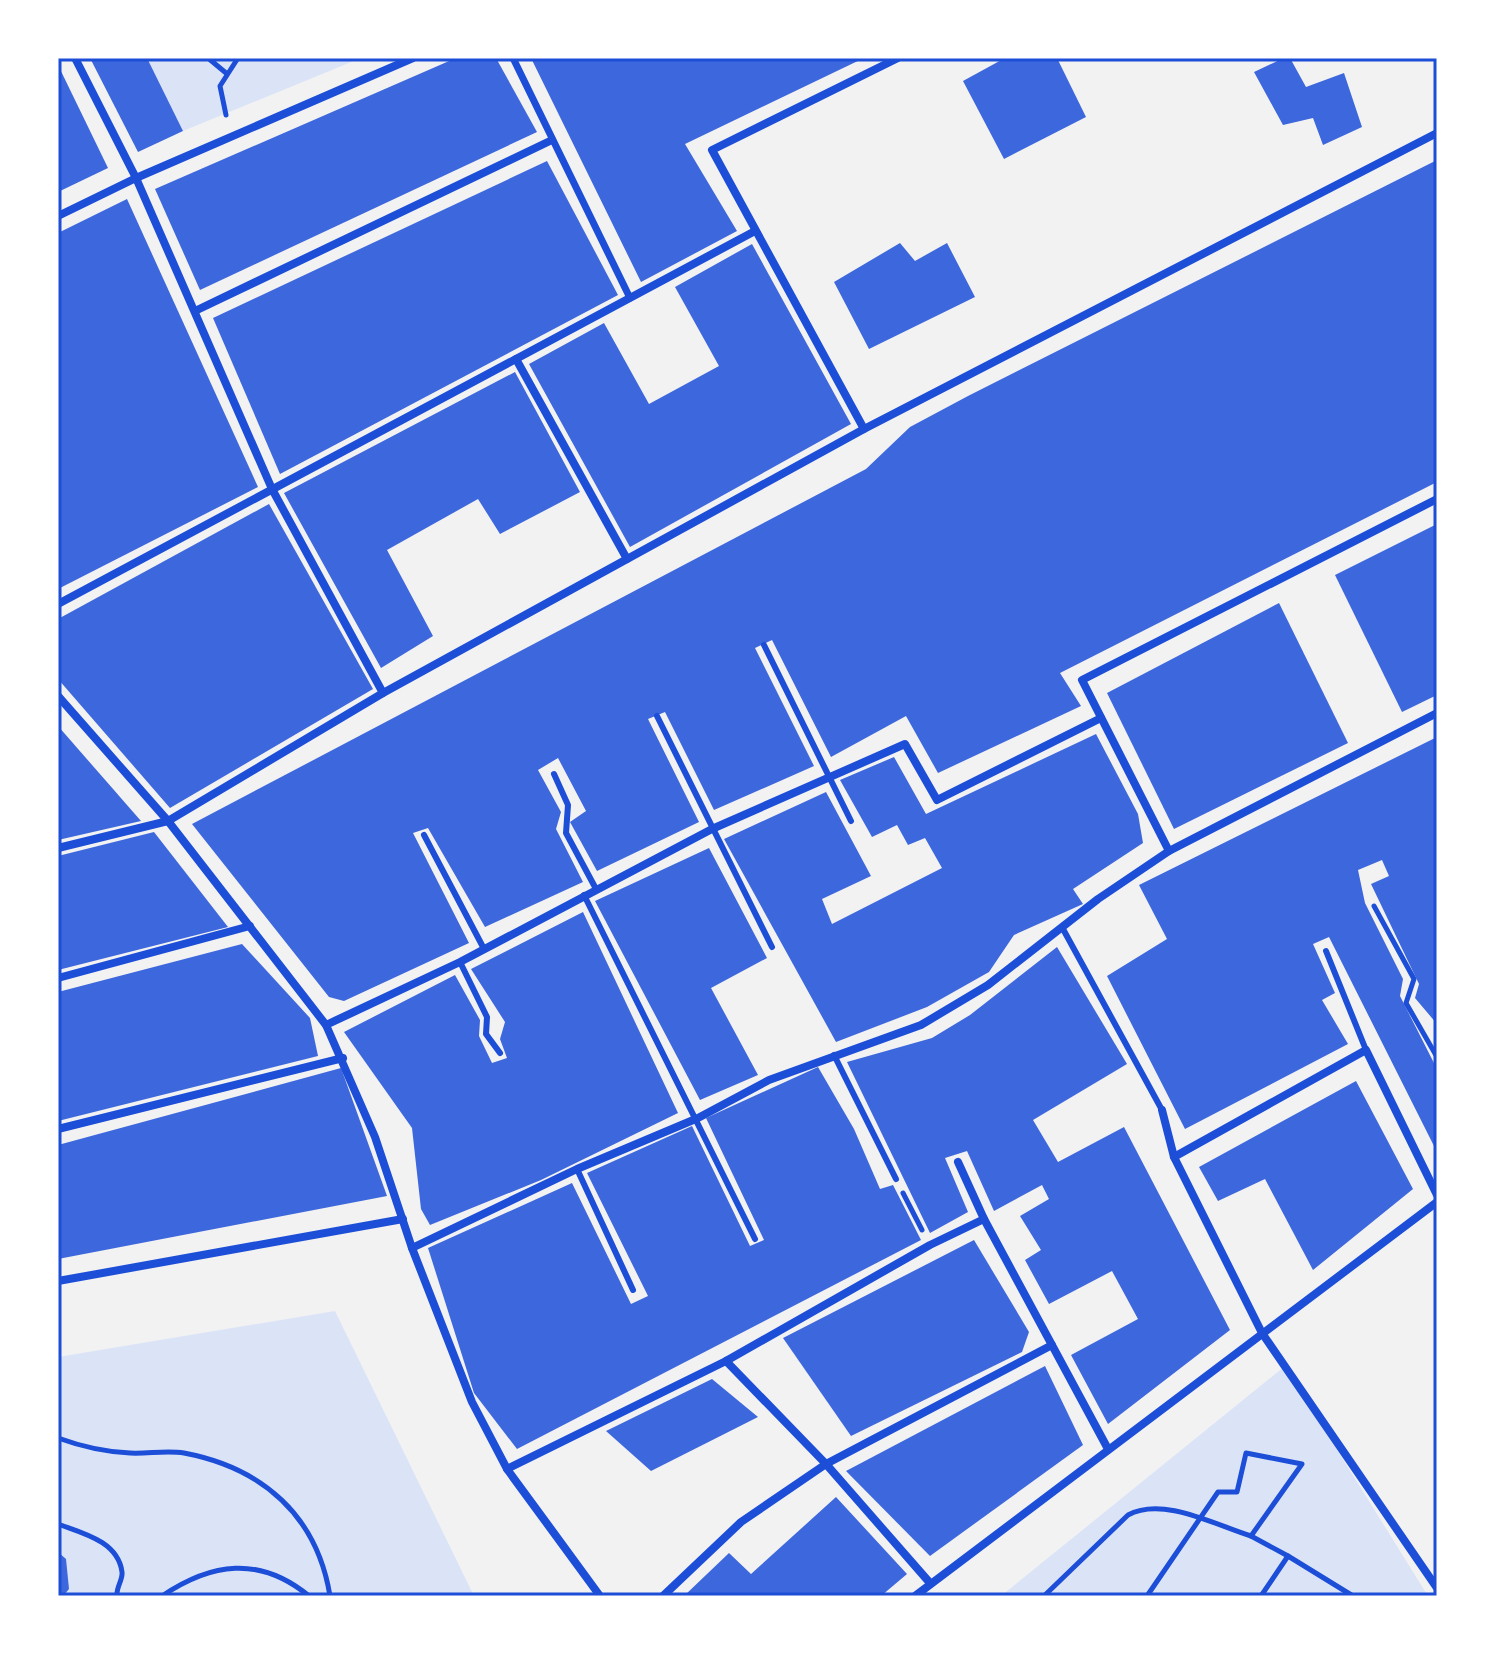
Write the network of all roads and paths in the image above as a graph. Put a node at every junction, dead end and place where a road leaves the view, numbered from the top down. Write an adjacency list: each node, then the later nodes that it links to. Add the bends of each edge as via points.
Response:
1 (75, 58): 11 (street)
2 (208, 58): 7 (path)
3 (238, 58): 7 (path)
4 (413, 58): 11 (street)
5 (513, 58): 10 (street)
6 (898, 58): 13 (street, via 712,150)
7 (226, 73): 8 (path, via 220,86)
8 (226, 115)
9 (1437, 133): 17 (street)
10 (552, 140): 14 (street); 15 (street)
11 (136, 178): 12 (street); 15 (street)
12 (58, 216)
13 (755, 231): 14 (street); 17 (street)
14 (630, 298): 16 (street)
15 (195, 311): 18 (street)
16 (516, 359): 18 (street); 20 (street)
17 (864, 429): 20 (street)
18 (272, 489): 21 (street); 23 (street)
19 (1437, 499): 27 (street, via 1082,680)
20 (627, 559): 23 (street)
21 (58, 604)
22 (764, 645): 29 (lane)
23 (383, 693): 30 (street)
24 (58, 696): 30 (street)
25 (1437, 713): 35 (street)
26 (657, 716): 32 (lane)
27 (1101, 718): 29 (street, via 937,800 905,744); 35 (street)
28 (554, 774): 36 (lane, via 568,805 566,833)
29 (828, 779): 31 (lane); 32 (street)
30 (168, 821): 34 (street); 39 (street)
31 (851, 821)
32 (712, 829): 36 (street); 42 (lane)
33 (424, 835): 41 (lane)
34 (58, 848)
35 (1169, 851): 40 (street)
36 (596, 889): 37 (street)
37 (584, 895): 41 (street); 53 (lane)
38 (1374, 906): 50 (path, via 1414,979 1406,1003)
39 (250, 926): 45 (street); 46 (street)
40 (1063, 929): 49 (street, via 988,985 921,1025); 52 (lane)
41 (483, 947): 44 (street)
42 (772, 947)
43 (1326, 951): 47 (lane)
44 (460, 962): 46 (street); 48 (lane, via 487,1017 486,1034)
45 (58, 978)
46 (326, 1025): 51 (street)
47 (1366, 1050): 55 (street); 59 (street)
48 (500, 1053)
49 (834, 1055): 53 (street, via 769,1080); 58 (lane)
50 (1437, 1057)
51 (343, 1058): 54 (street); 61 (street)
52 (1162, 1110): 55 (street)
53 (698, 1118): 57 (street); 63 (lane)
54 (58, 1129)
55 (1174, 1157): 68 (street)
56 (958, 1162): 62 (street)
57 (577, 1169): 65 (street); 67 (lane)
58 (896, 1179): 64 (path)
59 (1437, 1195)
60 (1437, 1202): 68 (street)
61 (403, 1219): 65 (street); 66 (street)
62 (984, 1219): 64 (street); 69 (street)
63 (755, 1239)
64 (930, 1245): 70 (street)
65 (412, 1248): 74 (street, via 472,1402)
66 (58, 1281)
67 (633, 1290)
68 (1262, 1333): 72 (street); 79 (street)
69 (1052, 1345): 72 (street); 73 (street)
70 (726, 1361): 73 (street); 74 (street)
71 (58, 1438): 83 (path, via 131,1453 184,1453 231,1466 261,1483 297,1513 322,1563)
72 (1108, 1449): 78 (street)
73 (826, 1464): 78 (street); 85 (street, via 741,1522)
74 (507, 1469): 84 (street)
75 (58, 1524): 80 (path, via 98,1538 115,1555 122,1574)
76 (1251, 1536): 77 (path); 87 (path, via 1158,1507 1140,1509); 88 (path, via 1302,1464 1246,1453 1237,1492 1218,1492)
77 (1288, 1556): 89 (path); 90 (path)
78 (930, 1583): 86 (street)
79 (1437, 1588)
80 (117, 1596)
81 (162, 1596): 82 (path, via 189,1578 220,1567 250,1569)
82 (309, 1596)
83 (330, 1596)
84 (600, 1596)
85 (663, 1596)
86 (915, 1596)
87 (1044, 1596)
88 (1147, 1596)
89 (1261, 1596)
90 (1353, 1596)

